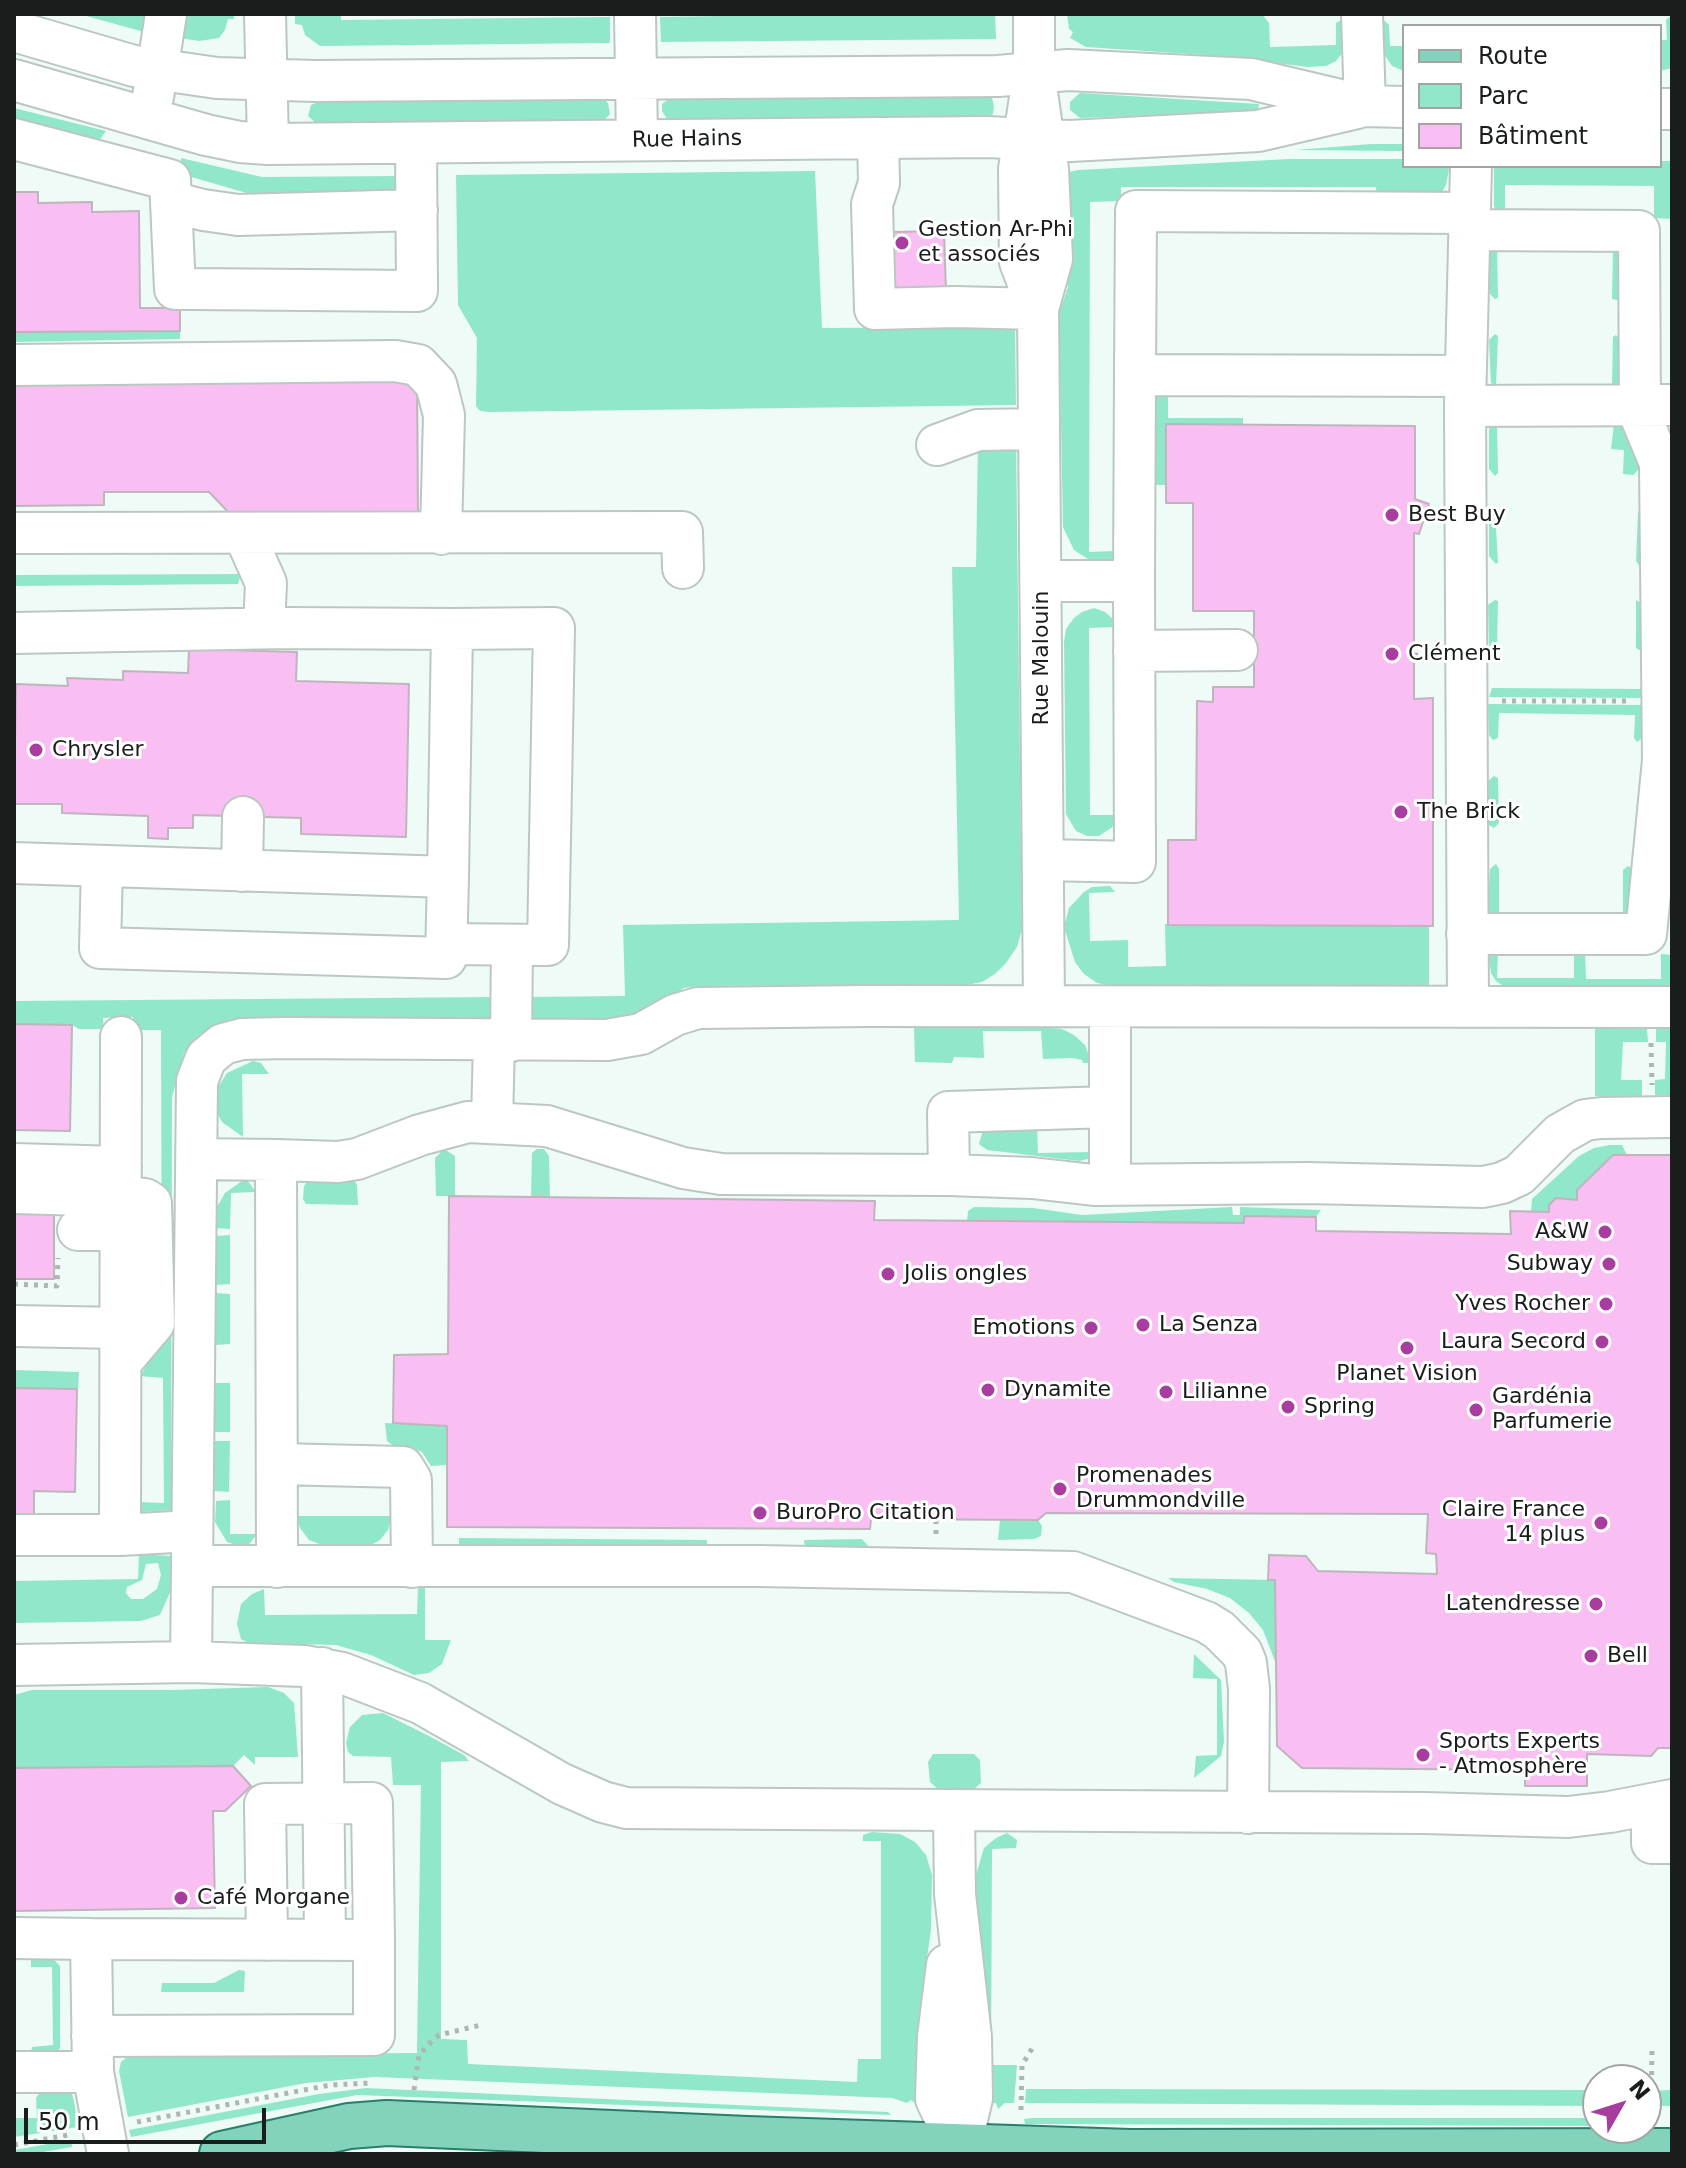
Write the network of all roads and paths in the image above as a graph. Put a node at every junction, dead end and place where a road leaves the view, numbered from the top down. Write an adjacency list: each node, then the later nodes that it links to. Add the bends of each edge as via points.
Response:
1 (166, 14): 7 (street)
2 (265, 14): 11 (street)
3 (635, 14): 9 (street)
4 (1034, 14): 8 (street, Rue Malouin)
5 (1362, 14): 12 (street)
6 (29, 28): 7 (street, Rue Hains)
7 (158, 71): 11 (street, Rue Hains); 14 (street)
8 (1034, 72): 9 (street, Rue Hains); 12 (street, Rue Hains, via 1251,79); 17 (street, Rue Malouin)
9 (637, 79): 11 (street, Rue Hains); 18 (street)
10 (14, 80): 14 (street, Rue Hains)
11 (267, 80): 19 (street)
12 (1365, 106): 13 (street, Rue Hains); 17 (street, Rue Hains, via 1258,131)
13 (1402, 107)
14 (149, 119): 19 (street, Rue Hains, via 229,140); 22 (street)
15 (878, 138): 17 (street, Rue Hains); 18 (street, Rue Hains); 26 (street, via 879,183 872,204 875,309)
16 (14, 139): 22 (street)
17 (1034, 139): 26 (street, Rue Malouin, via 1019,169 1020,262)
18 (637, 140): 20 (street, Rue Hains)
19 (268, 144): 20 (street, Rue Hains)
20 (416, 144): 24 (street)
21 (1471, 168): 25 (street)
22 (134, 172): 23 (street, via 170,180)
23 (172, 202): 24 (street, via 238,215); 24 (street, via 175,289 417,291)
24 (417, 210)
25 (1469, 221): 28 (street, via 1136,211); 29 (street); 30 (street, via 1639,231)
26 (1038, 309): 31 (street, Rue Malouin)
27 (14, 365): 35 (street, via 418,365 436,384 444,415)
28 (1135, 375): 29 (street); 38 (street)
29 (1465, 391): 30 (street); 55 (street)
30 (1656, 404): 48 (street, via 1640,415 1660,463)
31 (1039, 429): 32 (street, via 978,430); 37 (street, Rue Malouin)
32 (937, 445)
33 (14, 533): 34 (street)
34 (244, 534): 35 (street); 39 (street, via 266,583)
35 (441, 534): 36 (street, via 682,532)
36 (683, 568)
37 (1041, 581): 38 (street); 50 (street, Rue Malouin)
38 (1134, 581): 43 (street)
39 (264, 628): 40 (street); 41 (street)
40 (452, 629): 54 (street); 57 (street, via 554,628 548,945)
41 (14, 633)
42 (1237, 650): 43 (street)
43 (1134, 651): 50 (street, via 1135,862)
44 (1414, 655): 45 (path)
45 (1438, 656)
46 (1489, 701): 47 (path)
47 (1628, 701)
48 (1668, 760): 55 (street, via 1646,934)
49 (243, 817): 53 (street)
50 (1043, 860): 59 (street, Rue Malouin)
51 (14, 863): 52 (street)
52 (102, 866): 53 (street); 56 (street, via 100,948 446,958)
53 (242, 871): 54 (street)
54 (448, 877): 56 (street)
55 (1467, 934): 58 (street)
56 (446, 944): 57 (street)
57 (512, 945): 63 (street)
58 (1468, 1005): 60 (street); 61 (street)
59 (1044, 1006): 60 (street); 63 (street, via 698,1008 630,1037)
60 (1110, 1007): 64 (street)
61 (1662, 1018): 65 (path, via 1652,1084)
62 (121, 1037): 73 (street)
63 (503, 1041): 66 (street); 67 (street, via 286,1038 223,1044 206,1058 197,1081)
64 (1110, 1107): 70 (street, via 948,1112); 71 (street)
65 (1660, 1107): 71 (street, via 1585,1120 1560,1134 1519,1175 1483,1187)
66 (492, 1123): 68 (street, via 443,1127 357,1159); 70 (street, via 555,1128 699,1172)
67 (197, 1159): 68 (street); 81 (street)
68 (276, 1160): 78 (street)
69 (14, 1164): 73 (street)
70 (949, 1175): 71 (street)
71 (1110, 1185)
72 (14, 1193): 73 (street)
73 (121, 1198): 74 (street); 77 (street, via 145,1199 152,1207 154,1323)
74 (68, 1242): 75 (path, via 57,1286)
75 (14, 1284)
76 (14, 1326): 77 (street)
77 (121, 1345): 80 (street)
78 (278, 1464): 82 (street); 83 (street, via 403,1467 411,1480)
79 (14, 1535): 80 (street)
80 (120, 1535): 81 (street)
81 (192, 1549): 82 (street); 84 (street)
82 (277, 1567): 83 (street)
83 (412, 1567): 90 (street, via 759,1566 1056,1571 1088,1577 1206,1622 1242,1653 1249,1689)
84 (191, 1662): 85 (street); 86 (street)
85 (14, 1665)
86 (322, 1668): 88 (street); 89 (street, via 420,1703 562,1784 626,1808)
87 (1662, 1802): 90 (street, via 1568,1817); 91 (street, via 1652,1843)
88 (324, 1803): 94 (street, via 265,1804); 95 (street); 96 (street, via 372,1803)
89 (954, 1811): 90 (street); 108 (street, via 955,1894 936,2099)
90 (1248, 1813)
91 (1672, 1843)
92 (14, 1938): 93 (street)
93 (91, 1939): 94 (street); 100 (street)
94 (267, 1940): 95 (street)
95 (325, 1940): 96 (street)
96 (374, 1940): 100 (street, via 374,2035)
97 (481, 2025): 104 (path, via 439,2035 419,2055)
98 (1033, 2047): 103 (path, via 1022,2065)
99 (1652, 2048): 101 (path)
100 (93, 2054): 102 (street); 106 (street)
101 (1654, 2064)
102 (14, 2072)
103 (1021, 2088)
104 (413, 2101)
105 (1582, 2138): 108 (main road, via 1130,2152)
106 (93, 2144): 107 (path)
107 (14, 2145)
108 (959, 2151): 109 (main road, via 387,2123 349,2126)
109 (222, 2154)

